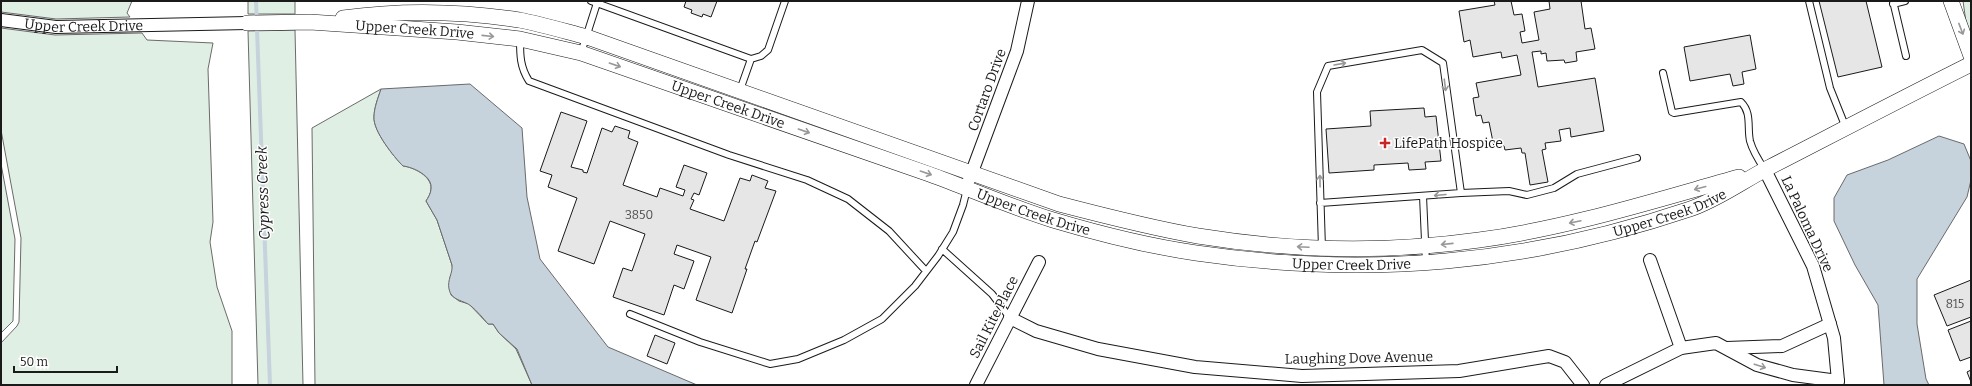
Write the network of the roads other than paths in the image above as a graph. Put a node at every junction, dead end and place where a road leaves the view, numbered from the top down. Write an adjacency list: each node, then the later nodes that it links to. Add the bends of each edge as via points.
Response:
1 (785, 1): 16 (lane, via 768,50)
2 (1028, 1): 23 (street, Cortaro Drive, via 1017,51)
3 (1809, 1): 20 (lane, via 1830,88)
4 (1905, 1): 7 (lane)
5 (1951, 1): 15 (street, one-way to 15)
6 (594, 2): 11 (lane); 16 (lane)
7 (1893, 2): 14 (lane)
8 (1, 20): 9 (street, Upper Creek Drive, via 56,27)
9 (247, 22): 10 (street, Upper Creek Drive)
10 (310, 22): 11 (street, Upper Creek Drive, via 371,14 454,13 519,20); 12 (street, Upper Creek Drive, one-way to 12)
11 (587, 37): 13 (lane); 19 (street, Upper Creek Drive)
12 (520, 39): 13 (street, Upper Creek Drive); 33 (lane, via 520,58 523,72 529,81 728,155 807,180 848,199 889,231)
13 (581, 53): 23 (street, Upper Creek Drive, one-way to 23)
14 (1906, 56)
15 (1971, 56)
16 (751, 59): 19 (lane)
17 (1971, 64): 20 (street, Upper Creek Drive)
18 (1663, 73): 22 (lane, via 1674,113 1741,102 1747,109 1750,142)
19 (740, 90): 23 (street, Upper Creek Drive)
20 (1846, 128): 22 (street, Upper Creek Drive)
21 (1637, 158): 24 (lane, via 1577,174 1554,188 1527,194 1509,191)
22 (1764, 170): 27 (street, Upper Creek Drive, one-way to 27, via 1601,217 1479,240); 32 (street, Upper Creek Drive, via 1695,208 1608,234 1482,258); 36 (street, La Paloma Drive, via 1813,266)
23 (969, 181): 28 (street, Upper Creek Drive, one-way to 23, via 1206,237 1134,223); 29 (lane, via 953,232); 32 (street, Upper Creek Drive, via 1051,219 1132,241 1194,253 1321,265)
24 (1461, 193): 25 (lane, one-way to 25); 26 (lane, one-way to 24, via 1317,92 1328,66 1422,50 1443,63)
25 (1422, 196): 26 (lane); 27 (lane)
26 (1320, 202): 28 (lane)
27 (1425, 246): 28 (street, Upper Creek Drive); 32 (lane)
28 (1322, 248)
29 (942, 249): 33 (lane); 35 (lane, via 992,294)
30 (1650, 260): 37 (street)
31 (1039, 262): 35 (street, Sail Kite Place)
32 (1426, 264)
33 (926, 271): 34 (lane, via 915,286 882,319 844,340 798,359 770,364 700,342)
34 (630, 314)
35 (1010, 318): 40 (street, Sail Kite Place); 41 (street, Laughing Dove Avenue, via 1036,331 1098,349 1195,367 1302,376 1459,371 1549,356 1565,362)
36 (1830, 324): 38 (street, via 1782,346); 39 (street, La Paloma Drive, via 1834,338)
37 (1681, 348): 38 (street, via 1716,343); 42 (street)
38 (1726, 348): 39 (street, one-way to 39, via 1757,366)
39 (1837, 383)
40 (976, 385)
41 (1583, 385)
42 (1606, 385)

